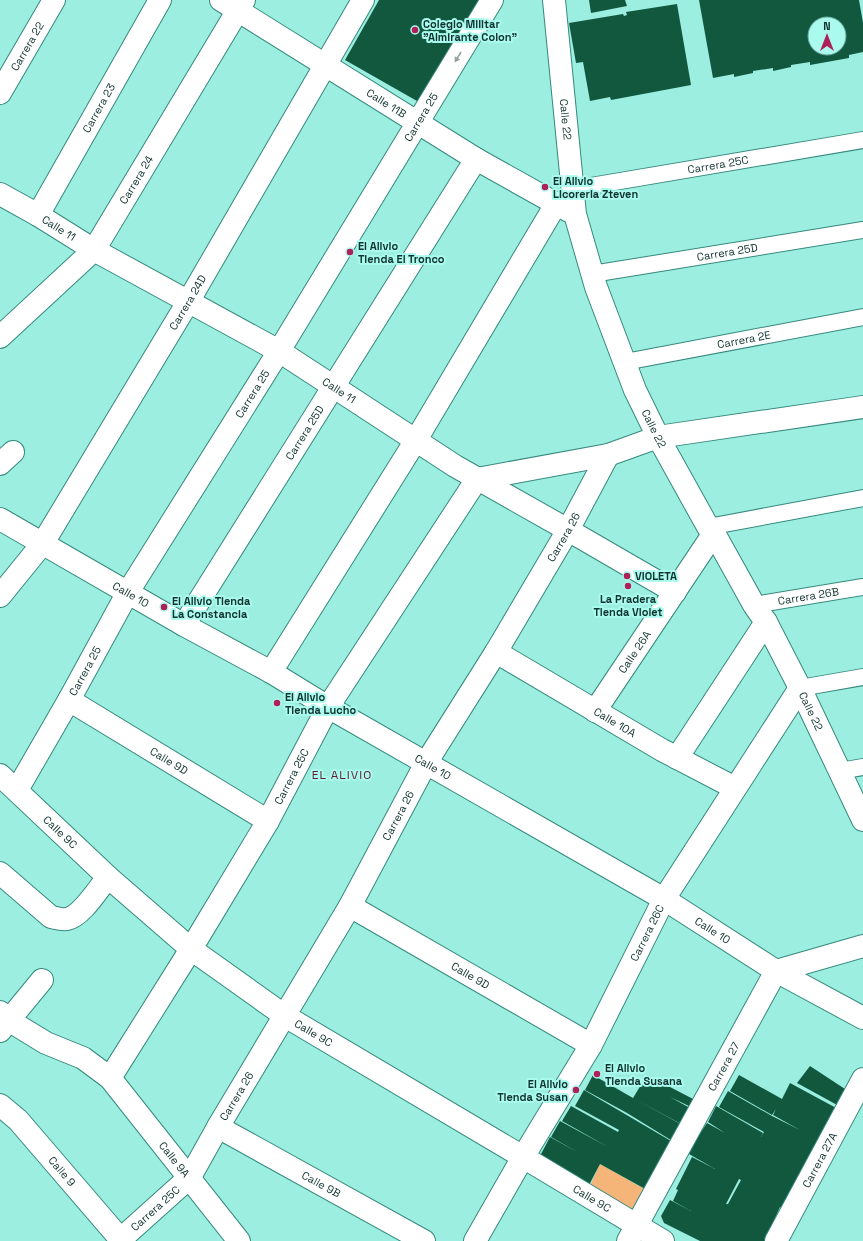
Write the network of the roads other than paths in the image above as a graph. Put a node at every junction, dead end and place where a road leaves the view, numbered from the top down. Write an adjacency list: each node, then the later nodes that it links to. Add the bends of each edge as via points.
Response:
1 (54, 0): 8 (street, Carrera 22)
2 (160, 0): 16 (street, Carrera 23)
3 (362, 0): 7 (street, Carrera 24D)
4 (492, 0): 9 (street, Carrera 25, one-way to 9)
5 (554, 0): 12 (street, Calle 22)
6 (235, 4): 7 (street, Calle 11B); 18 (street, Carrera 24)
7 (324, 64): 9 (street, Calle 11B); 20 (street, Carrera 24D)
8 (0, 93)
9 (418, 123): 11 (street, Calle 11B); 23 (street, Carrera 25)
10 (863, 140): 12 (street, Carrera 25C)
11 (476, 159): 14 (street, Calle 11B); 25 (street, Carrera 25D)
12 (573, 189): 15 (street, Calle 22)
13 (3, 201): 16 (street, Calle 11)
14 (556, 204): 15 (street, Calle 11B); 28 (street)
15 (575, 214): 19 (street, Calle 22)
16 (38, 215): 18 (street, Calle 11)
17 (863, 230): 19 (street, Carrera 25D)
18 (94, 250): 20 (street, Calle 11); 22 (street, Carrera 24)
19 (592, 274): 24 (street, Calle 22)
20 (188, 302): 23 (street, Calle 11); 35 (street, Carrera 24D)
21 (863, 317): 24 (street, Carrera 2E)
22 (0, 337)
23 (278, 352): 25 (street, Calle 11); 37 (street, Carrera 25)
24 (625, 362): 27 (street, Calle 22)
25 (333, 387): 28 (street, Calle 11); 41 (street, Carrera 25D)
26 (863, 407): 27 (street)
27 (658, 438): 29 (street); 34 (street, Calle 22)
28 (416, 440): 30 (street, Calle 11); 43 (street)
29 (608, 455): 30 (street); 33 (street, Carrera 26)
30 (477, 479): 33 (street, Calle 11); 47 (street, Carrera 25C)
31 (863, 498): 34 (street)
32 (0, 520): 35 (street, Calle 10)
33 (568, 530): 38 (street, Calle 11); 42 (street, Carrera 26)
34 (711, 530): 38 (street, Calle 26A); 40 (street, Calle 22)
35 (43, 543): 37 (street, Calle 10); 39 (street, Carrera 24D)
36 (863, 587): 40 (street, Carrera 26B)
37 (128, 592): 41 (street, Calle 10); 46 (street, Carrera 25)
38 (675, 592): 48 (street, Calle 26A)
39 (0, 596)
40 (760, 613): 45 (street, Calle 22); 49 (street)
41 (184, 624): 43 (street, Calle 10)
42 (496, 652): 48 (street, Calle 10A); 50 (street, Carrera 26)
43 (271, 672): 47 (street, Calle 10)
44 (863, 677): 45 (street)
45 (800, 688): 52 (street, Calle 22); 54 (street, Carrera 26C)
46 (69, 700): 55 (street, Carrera 25); 56 (street, Calle 9D)
47 (328, 707): 50 (street, Calle 10); 56 (street, Carrera 25C)
48 (595, 711): 49 (street, Calle 10A)
49 (677, 758): 54 (street, Calle 10A)
50 (426, 763): 60 (street, Calle 10); 61 (street, Carrera 26)
51 (863, 767): 52 (street)
52 (840, 771): 57 (street, Calle 22)
53 (0, 775): 55 (street, Calle 9C)
54 (735, 788): 60 (street, Carrera 26C)
55 (17, 790): 59 (street, Calle 9C)
56 (268, 820): 63 (street, Carrera 25C)
57 (863, 820)
58 (0, 873): 59 (street, via 51,918 67,919 77,915)
59 (108, 877): 63 (street, Calle 9C)
60 (664, 899): 64 (street, Calle 10); 69 (street, Carrera 26C)
61 (350, 906): 66 (street, Carrera 26); 69 (street, Calle 9D)
62 (863, 946): 64 (street)
63 (191, 949): 66 (street, Calle 9C); 70 (street, Carrera 25C)
64 (776, 971): 67 (street, Calle 10); 76 (street, Carrera 27)
65 (42, 980): 68 (street)
66 (285, 1016): 73 (street, Carrera 26); 74 (street, Calle 9C)
67 (863, 1018)
68 (3, 1021): 70 (street, via 83,1058)
69 (591, 1045): 74 (street, Carrera 26C)
70 (110, 1078): 75 (street, Calle 9A)
71 (863, 1079): 82 (street, Carrera 27A)
72 (0, 1105): 77 (street, Calle 9, via 18,1120)
73 (218, 1127): 75 (street, Carrera 26); 79 (street, Calle 9B)
74 (523, 1157): 76 (street, Calle 9C); 80 (street, Carrera 26C)
75 (190, 1177): 77 (street, Carrera 25C); 78 (street, Calle 9A)
76 (632, 1233): 81 (street, Calle 9C)
77 (121, 1240)
78 (239, 1241)
79 (424, 1241)
80 (475, 1241)
81 (663, 1241)
82 (776, 1241)

